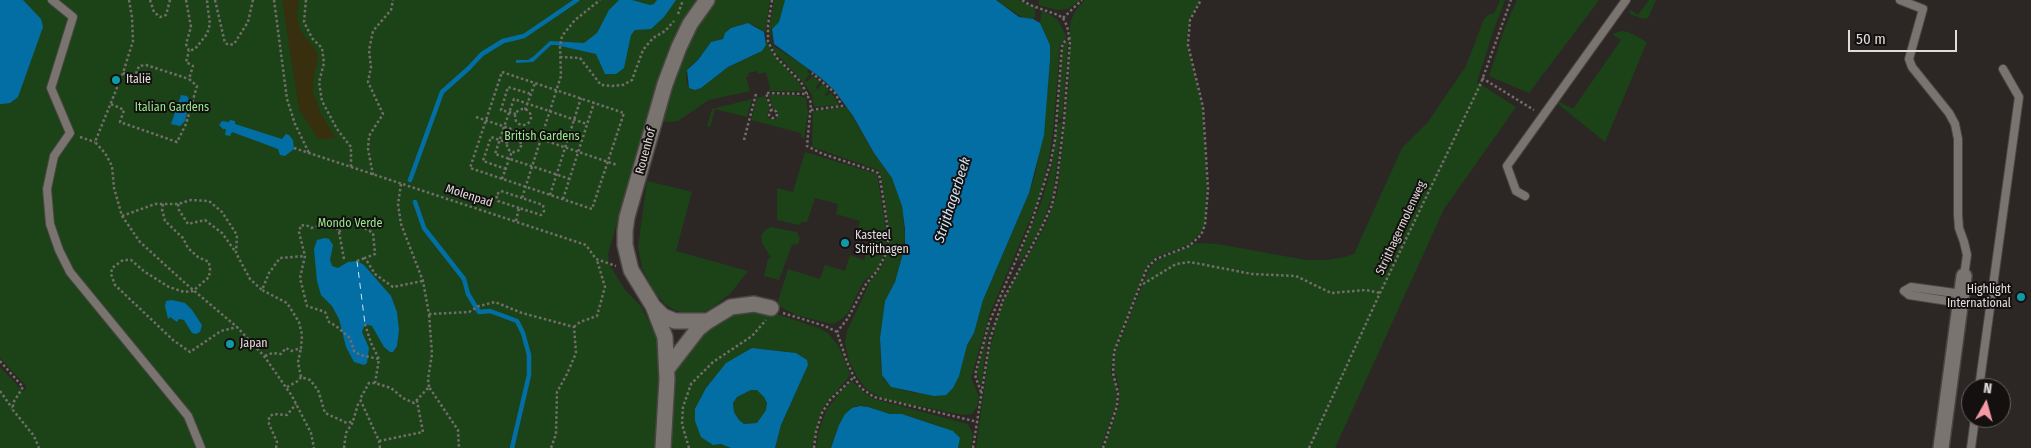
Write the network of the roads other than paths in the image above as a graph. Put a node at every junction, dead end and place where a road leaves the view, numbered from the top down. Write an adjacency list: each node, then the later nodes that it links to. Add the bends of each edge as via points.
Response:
1 (52, 0): 15 (lane, via 73,17 51,88 70,134 54,156 47,189 50,224 70,272 188,416)
2 (707, 0): 9 (street, Rouenhof, via 679,47 627,217 625,245 631,270)
3 (1626, 0): 6 (lane, via 1507,166 1516,191)
4 (1900, 0): 7 (lane, via 1923,10 1909,59 1955,124 1959,228 1967,255)
5 (2003, 69): 13 (lane, via 2019,97)
6 (1525, 196)
7 (1964, 276): 8 (street)
8 (1961, 298): 8 (lane, via 1911,287 1904,291 1909,295); 17 (street)
9 (652, 306): 11 (street, Rouenhof, via 675,321); 12 (street, Rouenhof, via 665,337)
10 (771, 308): 11 (street, Rouenhof, via 742,305)
11 (708, 321): 12 (street, Rouenhof)
12 (667, 369): 16 (street, Rouenhof)
13 (1980, 378)
14 (1974, 428): 18 (lane)
15 (201, 448)
16 (662, 448)
17 (1940, 448)
18 (1971, 448)

